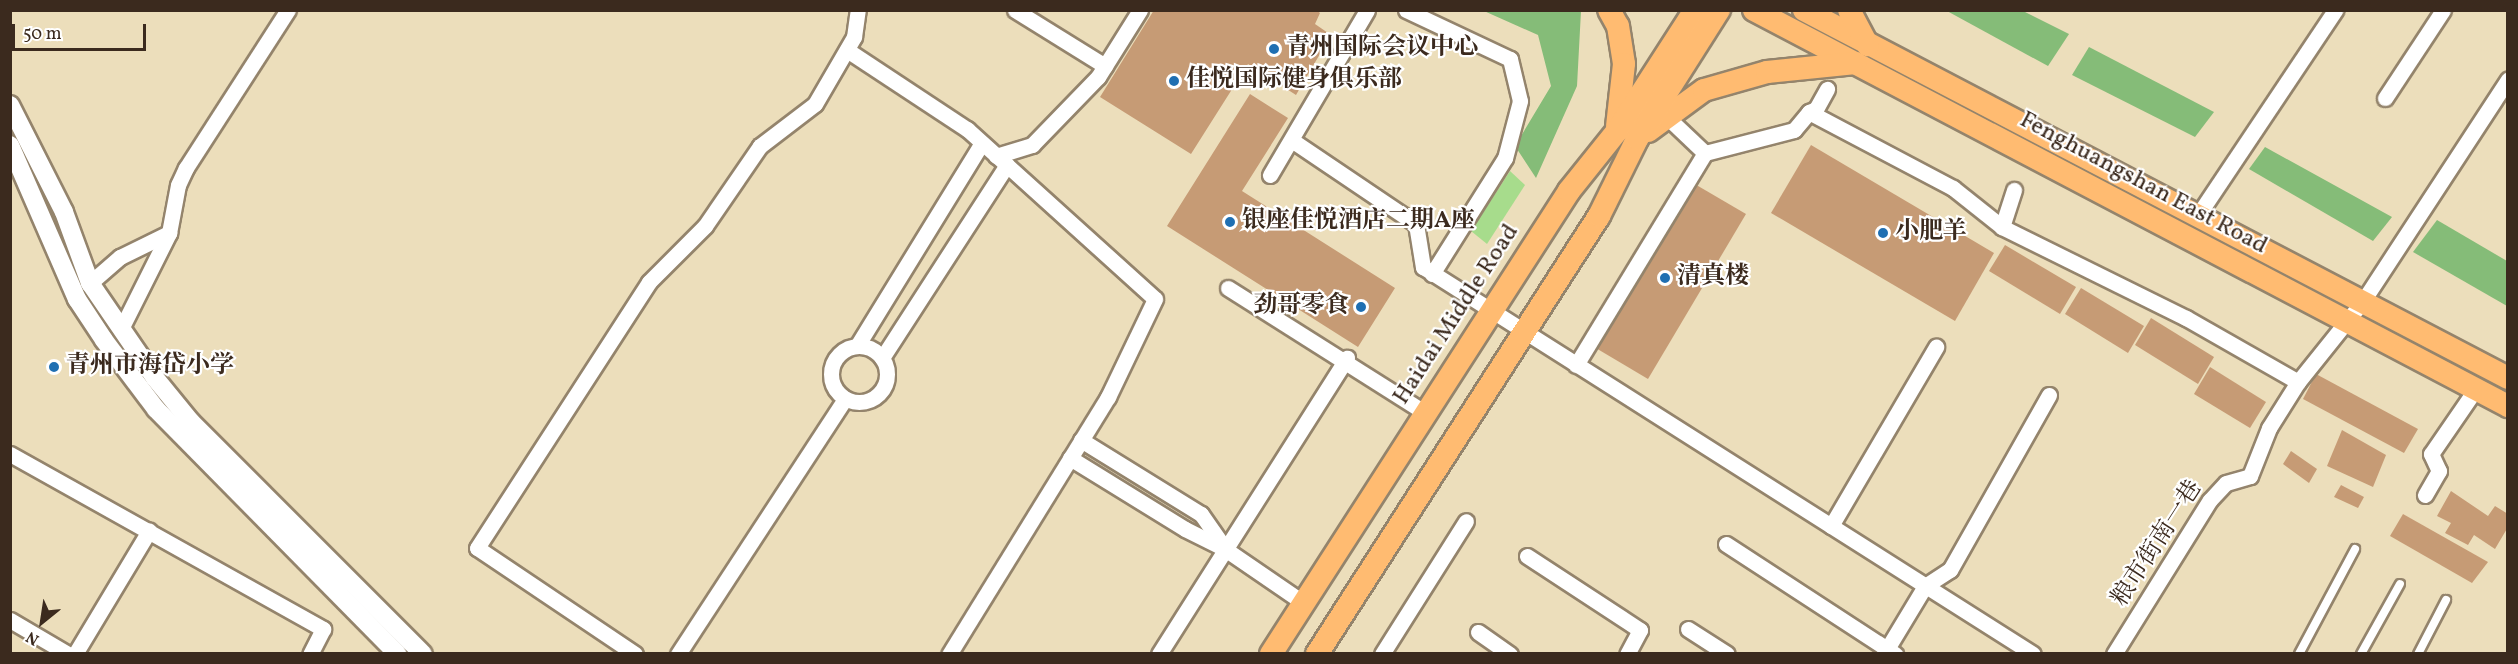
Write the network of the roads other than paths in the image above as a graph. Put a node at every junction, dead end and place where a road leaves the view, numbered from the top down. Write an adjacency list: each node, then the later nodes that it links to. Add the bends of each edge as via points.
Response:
1 (288, 10): 34 (street, via 186,168 178,185)
2 (858, 10): 15 (street, via 854,37)
3 (1015, 10): 17 (street)
4 (1367, 10): 25 (street)
5 (1406, 10): 35 (street, via 1510,58 1520,101 1505,158)
6 (1609, 10): 24 (main road, via 1618,26 1624,64)
7 (1695, 10): 24 (main road, Haidai Middle Road)
8 (1719, 10): 24 (main road, Haidai Middle Road)
9 (1754, 10): 16 (main road, Fenghuangshan East Road)
10 (1804, 10): 16 (main road, Fenghuangshan East Road)
11 (1850, 10): 16 (main road)
12 (2336, 10): 32 (street)
13 (2443, 10): 20 (street)
14 (1134, 13): 17 (street)
15 (847, 50): 26 (street); 79 (street, via 815,104 760,146 705,226 649,282 477,548)
16 (1862, 54): 23 (main road, via 1767,72 1704,90); 32 (main road, Fenghuangshan East Road); 40 (main road, Fenghuangshan East Road)
17 (1105, 66): 29 (street, via 1032,145)
18 (2508, 79): 38 (street, 粮市街南一巷)
19 (1827, 89): 22 (street, via 1816,109)
20 (2385, 98)
21 (10, 105): 36 (street, via 64,212)
22 (1809, 112): 28 (street, via 1794,130); 33 (street, via 1953,188)
23 (1667, 117): 24 (main road); 28 (street)
24 (1627, 135): 39 (main road, Haidai Middle Road, via 1569,191); 42 (main road, Haidai Middle Road, via 1599,216)
25 (1293, 141): 30 (street); 35 (street, via 1416,224 1423,267)
26 (982, 142): 29 (street); 43 (street)
27 (10, 145): 77 (street, via 77,298 156,409)
28 (1705, 153): 47 (street)
29 (1001, 160): 45 (street); 55 (street, via 1155,299 1125,365)
30 (1270, 175)
31 (2014, 190): 33 (street)
32 (2198, 215): 38 (main road, Fenghuangshan East Road)
33 (2002, 227): 49 (street, via 2186,318)
34 (169, 233): 36 (street, via 153,244 120,256); 41 (street)
35 (1432, 274): 39 (street)
36 (90, 283): 41 (street)
37 (1228, 288): 54 (street)
38 (2363, 301): 40 (street, 粮市街南一巷); 48 (main road, Fenghuangshan East Road)
39 (1491, 312): 42 (street); 54 (main road, Haidai Middle Road)
40 (2346, 322): 49 (street, 粮市街南一巷); 50 (main road, Fenghuangshan East Road)
41 (122, 327): 78 (street, via 155,378 191,422)
42 (1523, 332): 47 (street); 84 (main road, Haidai Middle Road)
43 (857, 346): 45 (street, via 876,351); 52 (street, via 841,353 832,368 834,385)
44 (1936, 347): 60 (street)
45 (882, 358): 52 (street, via 888,376 880,393 864,402)
46 (1347, 358): 63 (street)
47 (1576, 365): 60 (street)
48 (2508, 378)
49 (2298, 382): 90 (street, 粮市街南一巷, via 2269,428 2250,476 2226,483 2210,500)
50 (2475, 390): 53 (main road, Fenghuangshan East Road); 58 (street, via 2431,454 2439,471)
51 (2049, 395): 67 (street, via 1950,570)
52 (845, 399): 80 (street)
53 (2508, 406)
54 (1426, 413): 69 (main road, Haidai Middle Road)
55 (1081, 440): 57 (street); 63 (street, via 1201,514)
56 (10, 454): 61 (street)
57 (1070, 458): 63 (street, via 1185,529); 81 (street)
58 (2425, 495)
59 (1466, 521): 85 (street)
60 (1831, 526): 67 (street)
61 (149, 531): 75 (street); 76 (street, via 323,628)
62 (1726, 544): 73 (street)
63 (1225, 549): 69 (street); 82 (street)
64 (2355, 549): 91 (lane)
65 (1527, 556): 87 (street, via 1640,630)
66 (2400, 584): 92 (lane)
67 (1925, 586): 73 (street); 89 (street)
68 (2446, 600): 93 (lane)
69 (1304, 603): 83 (main road, Haidai Middle Road)
70 (10, 620): 74 (street)
71 (1688, 629): 88 (street)
72 (1478, 632): 86 (street)
73 (1888, 652)
74 (68, 654)
75 (75, 654)
76 (310, 654)
77 (398, 654)
78 (423, 654)
79 (635, 654)
80 (678, 654)
81 (949, 654)
82 (1159, 654)
83 (1271, 654)
84 (1317, 654)
85 (1382, 654)
86 (1510, 654)
87 (1627, 654)
88 (1727, 654)
89 (2033, 654)
90 (2114, 654)
91 (2299, 654)
92 (2361, 654)
93 (2418, 654)

